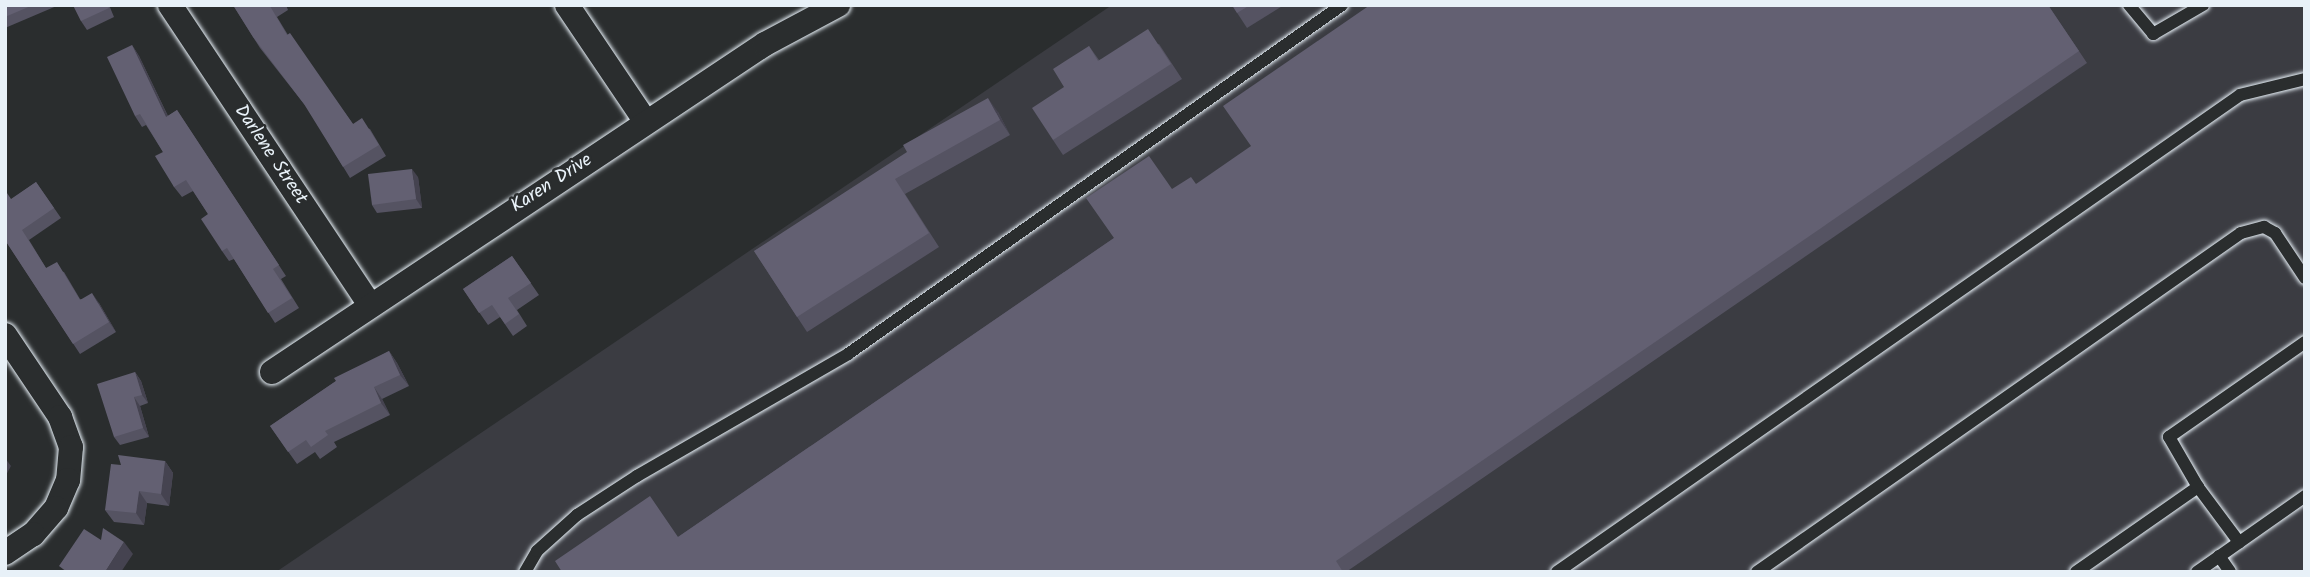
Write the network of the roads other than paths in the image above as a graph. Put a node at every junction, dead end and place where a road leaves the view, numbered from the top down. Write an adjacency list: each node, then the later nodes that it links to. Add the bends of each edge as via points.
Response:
1 (170, 5): 10 (street, Darlene Street)
2 (567, 5): 8 (street)
3 (838, 5): 8 (street, Karen Drive, via 765,44)
4 (1342, 5): 19 (lane, via 848,355 578,515 537,551)
5 (2129, 5): 6 (lane, via 2153,34)
6 (2203, 5)
7 (2305, 79): 20 (lane, via 2240,95)
8 (646, 122): 10 (street, Karen Drive)
9 (2305, 278): 21 (lane, via 2275,233 2264,227 2241,233)
10 (370, 305): 13 (street, Karen Drive)
11 (5, 335): 17 (street, via 60,417 71,447 68,480 57,508 33,534)
12 (2305, 342): 14 (lane, via 2169,437)
13 (272, 372)
14 (2199, 487): 16 (lane); 22 (lane)
15 (2305, 496): 16 (lane)
16 (2239, 542): 18 (lane)
17 (5, 553)
18 (2219, 556): 23 (lane); 24 (lane)
19 (525, 572)
20 (1557, 572)
21 (1756, 572)
22 (2076, 572)
23 (2197, 572)
24 (2230, 572)

